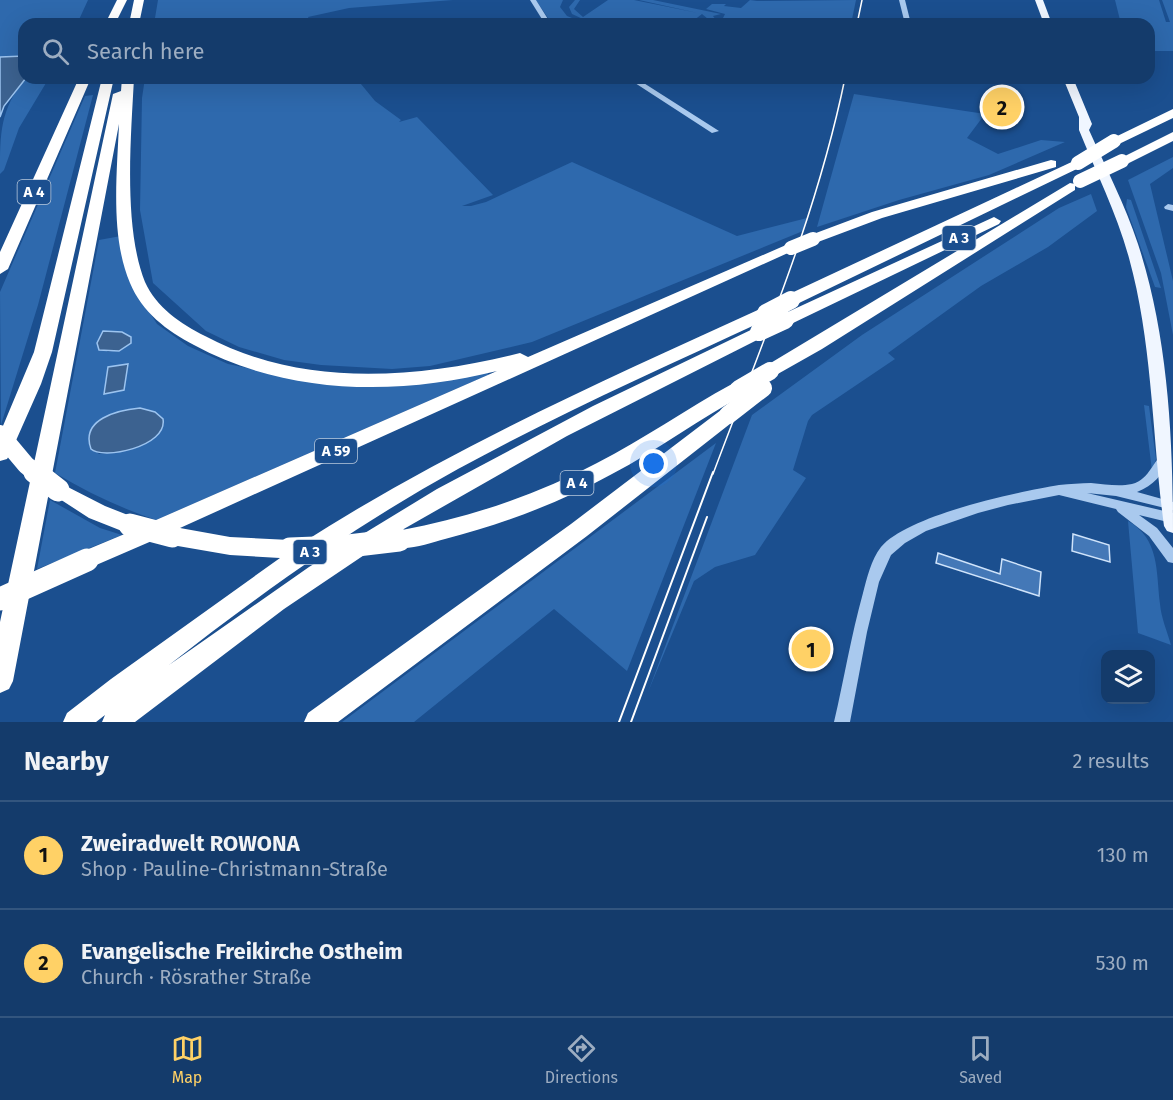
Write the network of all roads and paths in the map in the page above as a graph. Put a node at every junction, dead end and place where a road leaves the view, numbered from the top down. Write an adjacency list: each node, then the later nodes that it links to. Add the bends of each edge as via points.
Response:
1 (123, 0): 6 (highway); 7 (highway)
2 (139, 0): 8 (highway)
3 (533, 0): 9 (street)
4 (902, 0): 10 (street)
5 (1039, 0): 11 (main road)
6 (113, 18)
7 (120, 18)
8 (135, 18)
9 (544, 18)
10 (906, 18)
11 (1046, 18)
12 (82, 84): 23 (highway, A 4)
13 (107, 84): 27 (highway, via 43,352)
14 (122, 84): 35 (highway)
15 (128, 84): 24 (highway, via 126,178 132,267 159,313 195,340 227,355 274,369 374,380 478,369)
16 (643, 84): 19 (street)
17 (1070, 84): 28 (main road, via 1115,189 1136,259)
18 (1173, 112): 21 (highway, A 3, bridge)
19 (715, 131)
20 (1173, 136): 22 (highway, A 3, bridge)
21 (1076, 158): 24 (highway, bridge, via 877,215 791,248); 36 (highway, A 3, bridge, via 449,465 214,618)
22 (1075, 184): 25 (highway); 37 (highway, A 3, bridge, via 542,440 387,529 264,610)
23 (0, 269)
24 (585, 339): 34 (highway, A 59, bridge)
25 (766, 379): 26 (highway, A 4, bridge, via 738,389 632,454 556,493 475,523 399,540 340,547 230,546 130,525 58,490 26,465); 38 (highway, bridge, via 728,415 579,530)
26 (0, 434)
27 (0, 454)
28 (1169, 462): 29 (street, via 1146,484); 32 (main road)
29 (1110, 490): 30 (street); 32 (street)
30 (1060, 491): 31 (street); 39 (street, via 945,517 911,531 886,551 874,576)
31 (1114, 504): 32 (street); 33 (street, via 1154,532)
32 (1172, 515)
33 (1173, 558)
34 (0, 599)
35 (0, 681)
36 (76, 722)
37 (115, 722)
38 (317, 722)
39 (842, 722)

